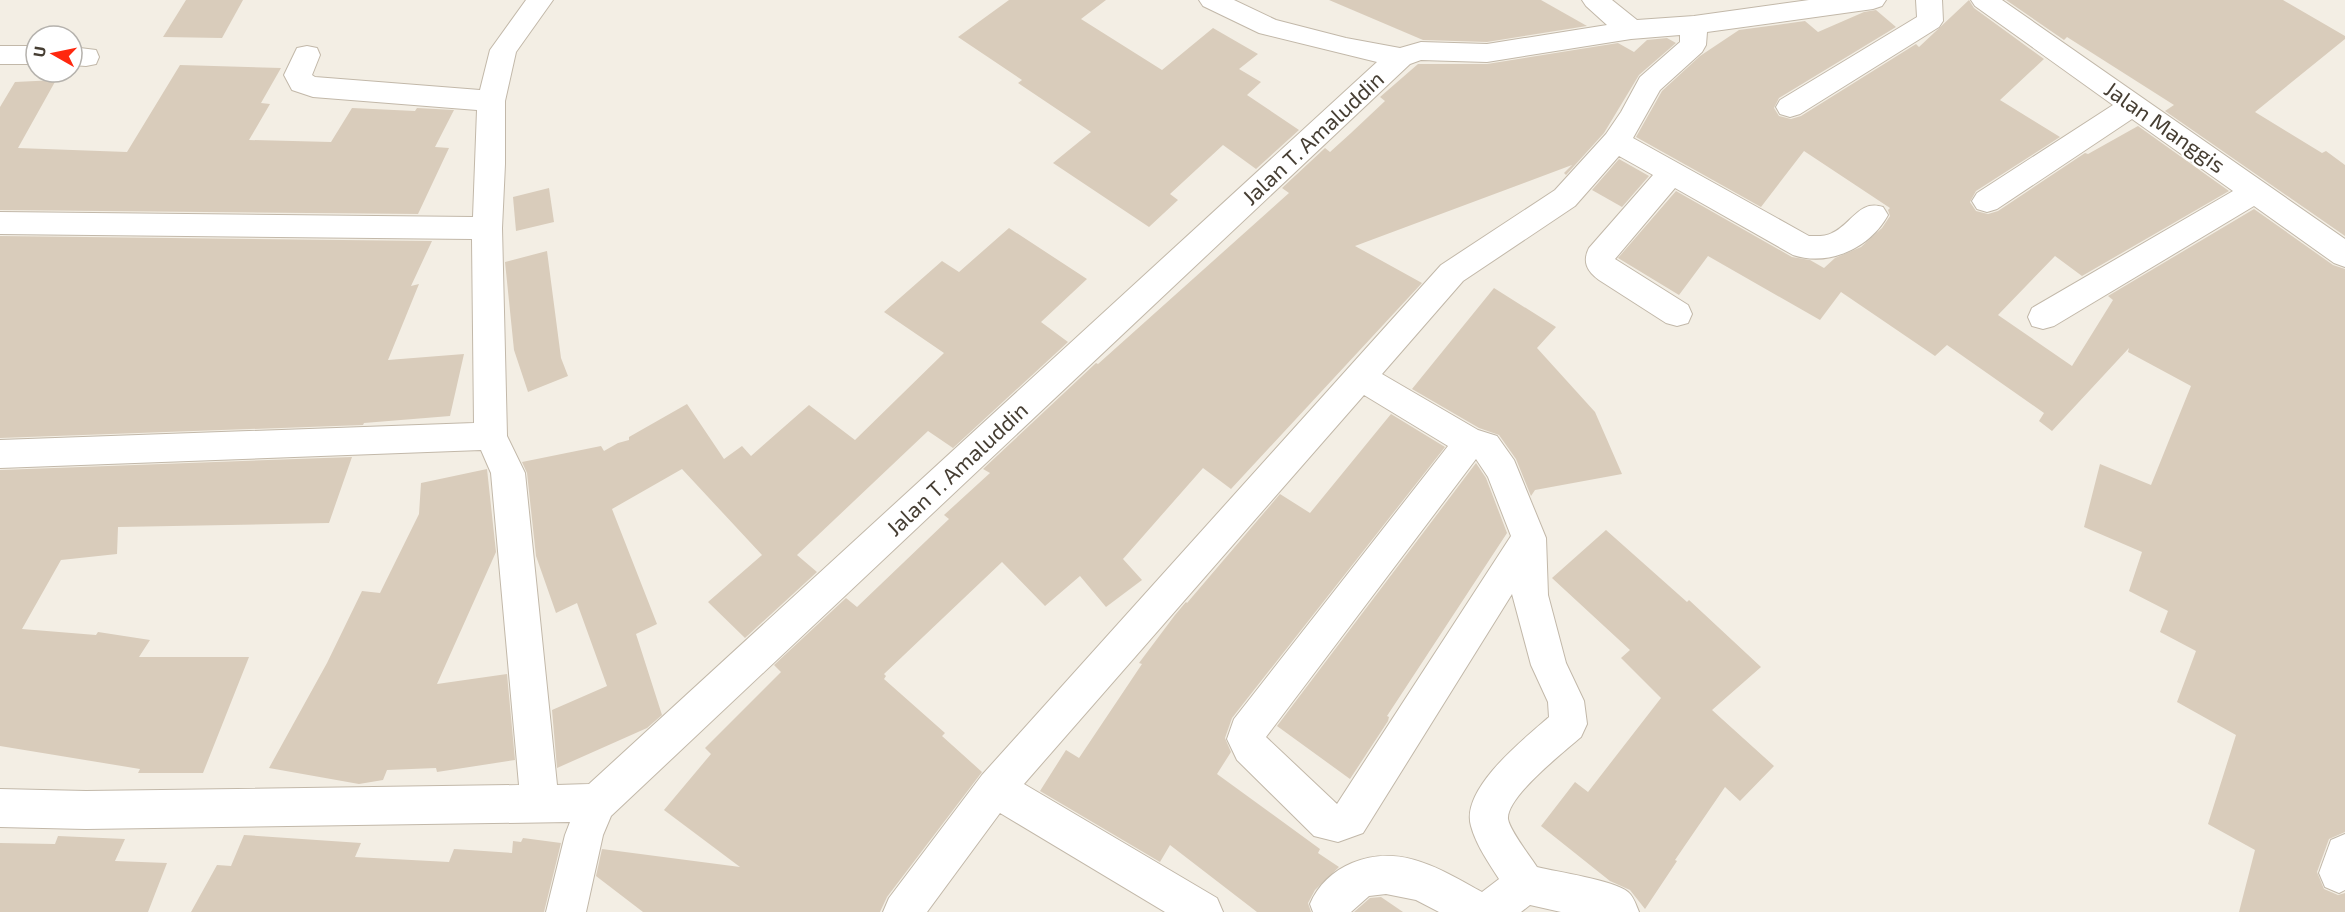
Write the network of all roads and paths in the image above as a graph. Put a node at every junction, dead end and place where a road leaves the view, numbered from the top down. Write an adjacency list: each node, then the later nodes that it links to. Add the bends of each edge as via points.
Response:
1 (540, 0): 13 (street, via 502,50)
2 (1212, 0): 12 (street, via 1268,27)
3 (1595, 0): 8 (street)
4 (1929, 0): 15 (street, via 1930,21)
5 (1984, 0): 14 (street, Jalan Manggis)
6 (1863, 1): 7 (street)
7 (1694, 25): 8 (street); 16 (street, via 1693,45 1650,84)
8 (1630, 30): 12 (street, via 1487,53 1421,51)
9 (0, 55): 10 (street)
10 (24, 55)
11 (307, 55): 13 (street, via 298,75 302,83 313,87)
12 (1400, 57): 33 (street, Jalan T. Amaluddin)
13 (491, 101): 22 (street)
14 (2133, 105): 18 (street, Jalan Manggis); 19 (street)
15 (1790, 107)
16 (1616, 141): 17 (street); 26 (street, via 1565,198 1452,273)
17 (1672, 172): 20 (street, via 1804,247 1825,248 1844,243); 24 (street, via 1600,256 1601,265 1610,272)
18 (2255, 192): 23 (street, Jalan Manggis); 25 (street)
19 (1987, 201)
20 (1874, 215)
21 (0, 223): 22 (street)
22 (487, 228): 27 (street)
23 (2345, 255)
24 (1677, 314)
25 (2043, 317)
26 (1361, 376): 28 (street); 31 (street)
27 (491, 436): 29 (street); 32 (street, via 507,473)
28 (1470, 442): 30 (street, via 1485,446 1502,470); 30 (street, via 1247,732 1250,747 1328,822 1349,819)
29 (0, 454)
30 (1529, 538): 35 (street, via 1530,595 1549,665 1566,701 1568,724 1500,789 1492,804 1489,824)
31 (995, 788): 38 (street); 39 (street)
32 (540, 803): 33 (street); 34 (street)
33 (597, 803): 37 (street, Jalan T. Amaluddin, via 584,835)
34 (0, 808)
35 (1525, 884): 41 (street); 42 (street, via 1612,904)
36 (1330, 904): 40 (street, via 1356,882 1378,874 1413,878)
37 (566, 912)
38 (903, 912)
39 (1203, 912)
40 (1478, 912)
41 (1489, 912)
42 (1619, 912)

